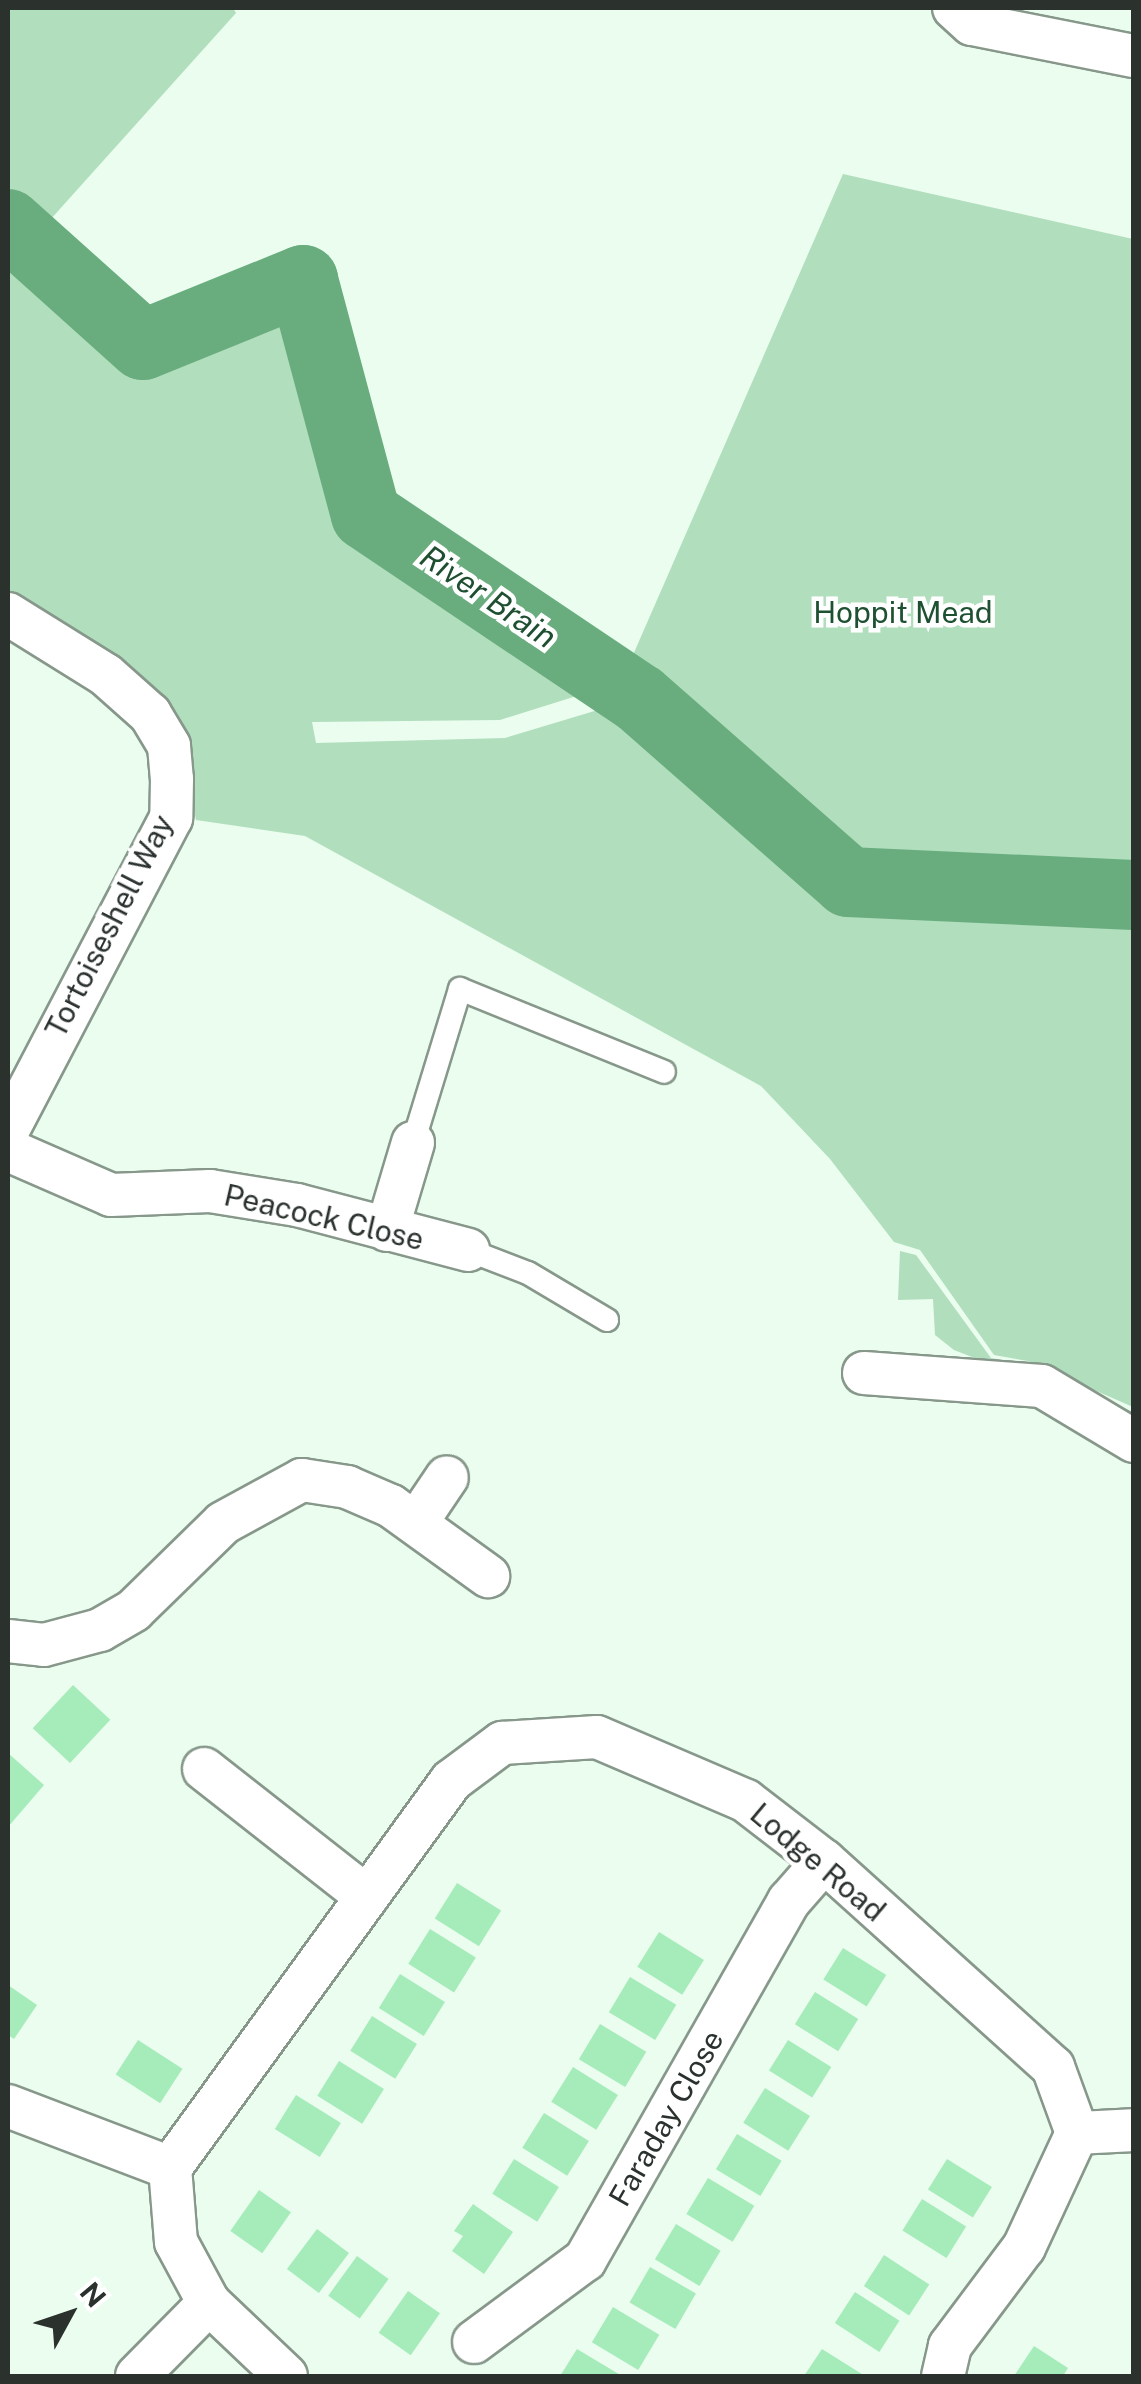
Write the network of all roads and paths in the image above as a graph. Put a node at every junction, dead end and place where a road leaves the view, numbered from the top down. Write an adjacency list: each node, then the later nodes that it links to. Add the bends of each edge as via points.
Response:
1 (954, 8): 2 (street, via 972,24)
2 (1134, 56)
3 (8, 614): 5 (street, Tortoiseshell Way, via 106,675 150,714 168,746 172,780 171,818)
4 (664, 1072): 6 (lane, via 460,989)
5 (8, 1130)
6 (413, 1143): 8 (street)
7 (8, 1150): 8 (street, Peacock Close, via 110,1194 210,1191 297,1205)
8 (387, 1230): 9 (street, Peacock Close)
9 (468, 1250): 10 (lane, via 528,1273)
10 (607, 1320)
11 (864, 1373): 12 (street, via 914,1360 1042,1386)
12 (1134, 1441)
13 (447, 1477): 14 (street)
14 (416, 1523): 15 (street); 16 (street, via 347,1488 302,1480 222,1524 134,1610 100,1630 44,1645)
15 (488, 1576)
16 (8, 1641)
17 (204, 1769): 19 (street)
18 (824, 1861): 19 (street, Lodge Road, via 746,1801 596,1738 502,1744 450,1781); 22 (street, Lodge Road, via 1053,2067); 25 (street, Faraday Close, via 790,1902 585,2260)
19 (367, 1897): 23 (street, Lodge Road)
20 (8, 2106): 23 (street)
21 (1134, 2130): 22 (street)
22 (1077, 2133): 28 (street, via 1024,2247 950,2346)
23 (170, 2168): 24 (street, via 176,2242)
24 (209, 2303): 26 (street); 27 (street)
25 (474, 2342)
26 (137, 2376)
27 (286, 2376)
28 (943, 2376)

